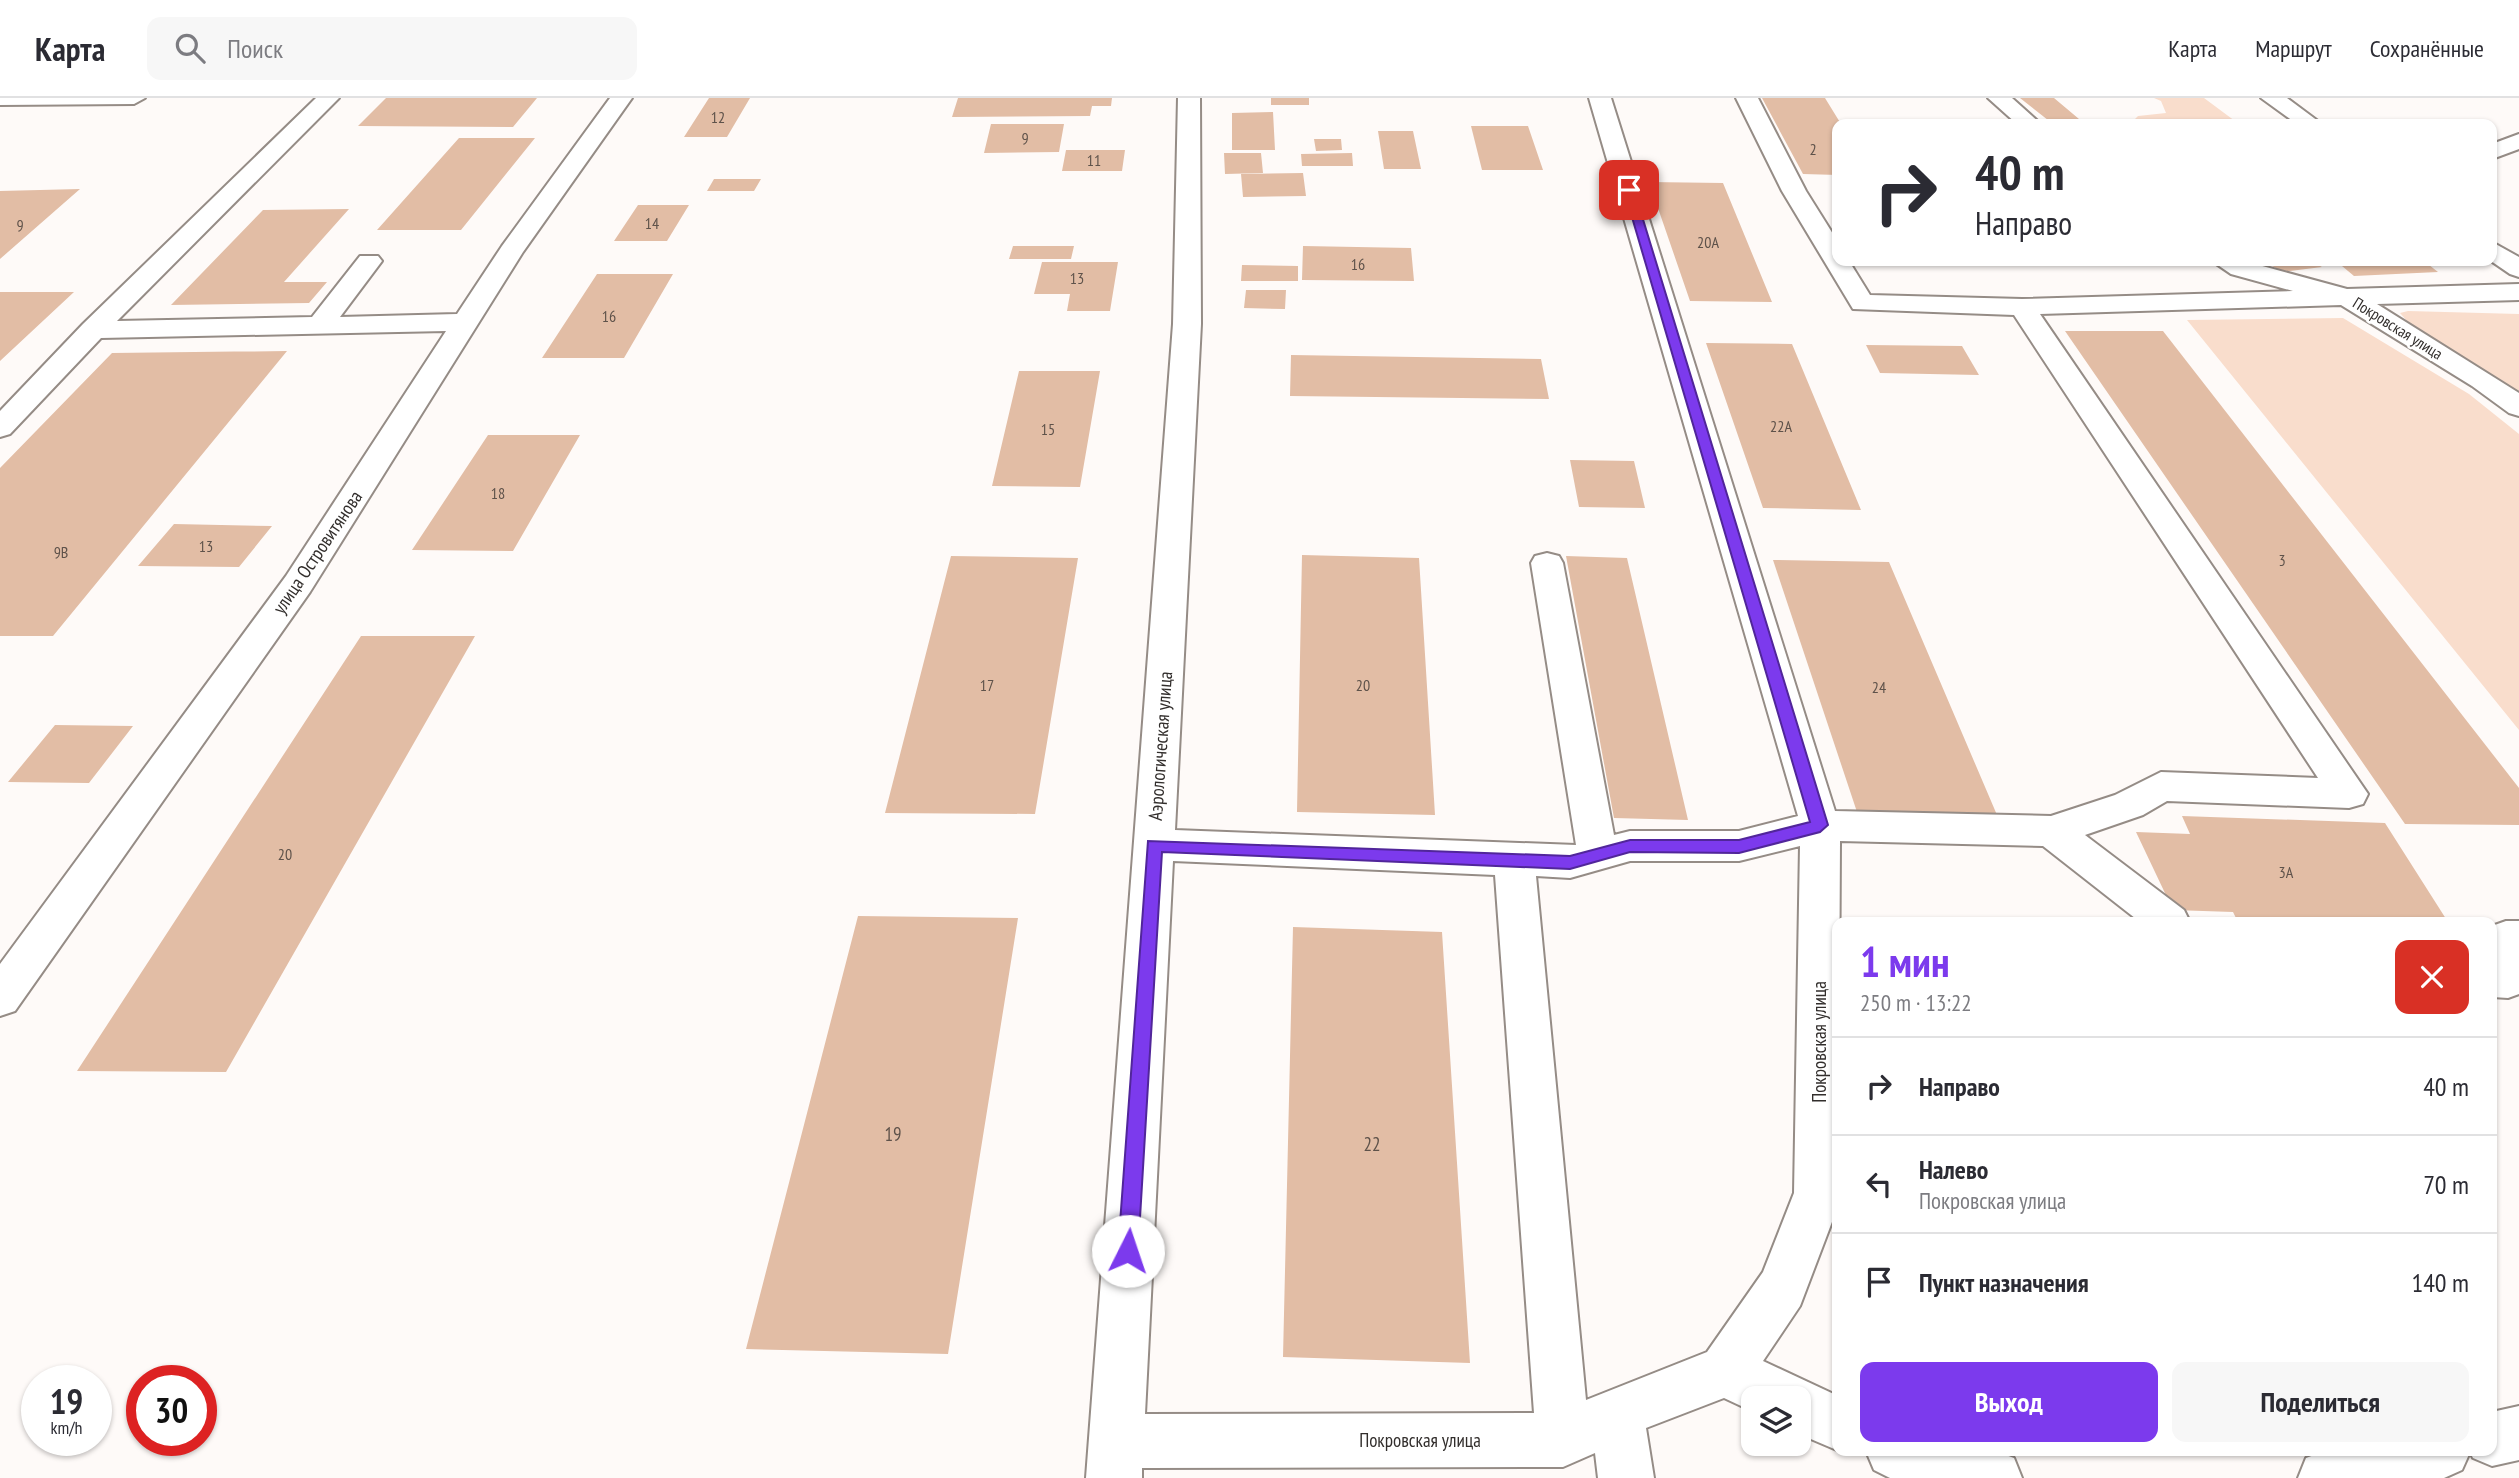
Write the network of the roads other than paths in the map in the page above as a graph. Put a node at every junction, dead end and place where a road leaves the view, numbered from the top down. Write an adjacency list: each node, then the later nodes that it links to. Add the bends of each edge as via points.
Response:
1 (134, 98): 9 (street)
2 (328, 98): 27 (street)
3 (621, 98): 25 (street, улица Островитянова)
4 (1189, 98): 33 (street, Аэрологическая улица, via 1187,324)
5 (1600, 98): 31 (street, Покровская улица)
6 (1747, 98): 16 (street)
7 (1999, 98): 10 (street)
8 (2272, 98): 11 (street)
9 (1, 100)
10 (2025, 119)
11 (2304, 119)
12 (2519, 141): 13 (street)
13 (2497, 150)
14 (2497, 168): 15 (street)
15 (2519, 168)
16 (1832, 254)
17 (2497, 254): 21 (street)
18 (369, 261): 26 (street)
19 (1840, 266): 24 (street, via 1862,303)
20 (2233, 266): 23 (street, Покровская улица)
21 (2519, 269)
22 (2519, 292): 23 (street)
23 (2346, 297): 24 (street); 28 (street, Покровская улица)
24 (2022, 307): 32 (street, via 2349,794 2161,786 2129,805)
25 (466, 322): 26 (street); 39 (street, улица Островитянова, via 298,584)
26 (320, 325): 27 (street)
27 (93, 330): 29 (street)
28 (2519, 407)
29 (0, 428)
30 (1547, 563): 34 (street)
31 (1820, 825): 32 (street); 34 (street, via 1739,846 1630,846); 40 (street, Покровская улица, via 1818,1193 1782,1287)
32 (2052, 831): 36 (street)
33 (1154, 845): 35 (street); 50 (street, Аэрологическая улица)
34 (1598, 854): 35 (street, via 1570,862)
35 (1514, 862): 47 (street)
36 (2163, 917)
37 (2519, 939): 38 (street, via 2506,938 2508,980)
38 (2497, 979)
39 (0, 998)
40 (1725, 1371): 41 (street); 43 (street, Покровская улица)
41 (1757, 1386)
42 (1811, 1412): 44 (street)
43 (1616, 1413): 47 (street, Покровская улица); 51 (street)
44 (1832, 1421)
45 (2519, 1433): 46 (street)
46 (2497, 1438)
47 (1563, 1440): 50 (street, Покровская улица)
48 (1904, 1456): 52 (street, via 1934,1470)
49 (2421, 1456): 53 (street)
50 (1115, 1460)
51 (1626, 1478)
52 (1994, 1478)
53 (2326, 1478)

